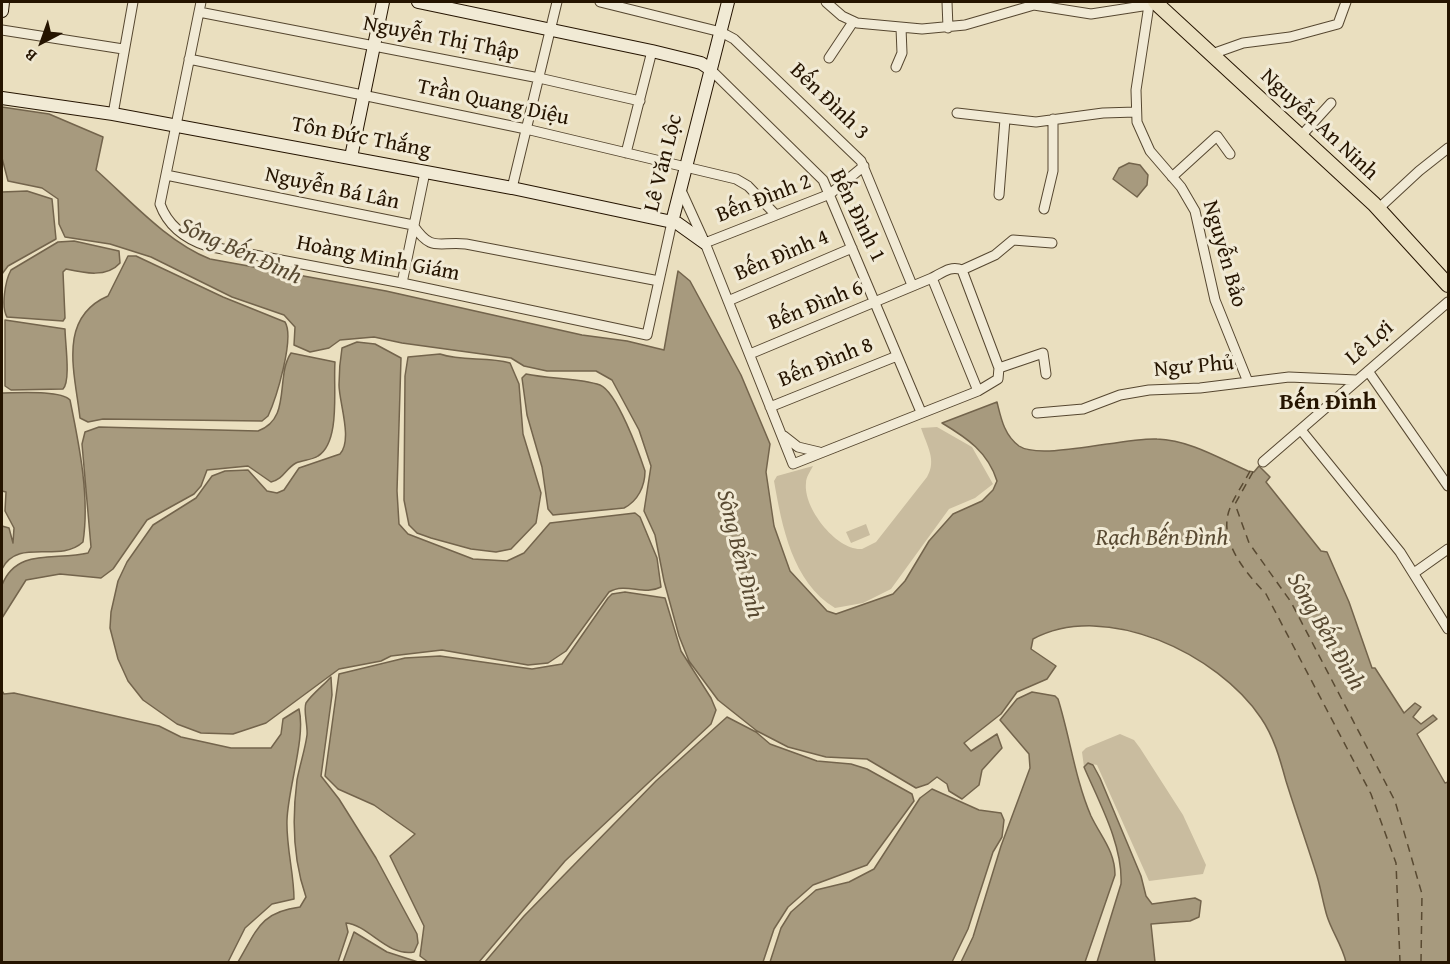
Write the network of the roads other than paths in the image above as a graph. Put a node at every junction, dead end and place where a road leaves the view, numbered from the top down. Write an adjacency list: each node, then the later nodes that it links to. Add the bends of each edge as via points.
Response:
1 (3, 2): 13 (street)
2 (133, 2): 22 (street)
3 (201, 2): 14 (street, Hoàng Minh Giám)
4 (383, 2): 21 (street)
5 (418, 2): 16 (street)
6 (557, 2): 16 (street)
7 (600, 2): 20 (street)
8 (728, 2): 20 (street, Lê Văn Lộc)
9 (826, 2): 15 (street)
10 (947, 2): 18 (street)
11 (1346, 2): 24 (street, via 1338,24 1290,37 1243,43)
12 (1152, 3): 18 (street, via 1091,14 1034,5); 24 (main road, Nguyễn An Ninh); 34 (street, Nguyễn Bảo, via 1136,90)
13 (2, 11)
14 (199, 12): 21 (street, Nguyễn Thị Thập); 26 (street, Hoàng Minh Giám)
15 (853, 22): 17 (street); 25 (street)
16 (551, 28): 23 (street); 29 (street)
17 (901, 28): 18 (street); 27 (street, via 902,53)
18 (948, 28)
19 (2, 30): 22 (street)
20 (721, 33): 28 (street, Lê Văn Lộc); 46 (street, Bến Đình 3, via 734,39)
21 (373, 46): 29 (street, Nguyễn Thị Thập); 30 (street)
22 (123, 49): 36 (street)
23 (652, 51): 28 (street, via 701,63); 32 (street)
24 (1212, 54): 41 (main road, Nguyễn An Ninh)
25 (829, 58)
26 (189, 59): 30 (street, Trần Quang Diệu); 39 (street, Hoàng Minh Giám)
27 (896, 67)
28 (710, 69): 47 (street, Lê Văn Lộc); 53 (street, Bến Đình 1, via 823,180)
29 (539, 78): 32 (street, Nguyễn Thị Thập); 40 (street)
30 (362, 96): 40 (street, Trần Quang Diệu); 45 (street)
31 (2, 98): 36 (street, Tôn Đức Thắng)
32 (639, 101): 43 (street)
33 (1331, 103): 41 (street)
34 (1136, 112): 38 (street); 50 (street, Nguyễn Bảo, via 1145,143)
35 (957, 113): 37 (street)
36 (113, 114): 39 (street, Tôn Đức Thắng)
37 (1005, 119): 38 (street); 54 (street)
38 (1053, 119): 56 (street, via 1053,171)
39 (174, 126): 45 (street, Tôn Đức Thắng); 49 (street, Hoàng Minh Giám)
40 (526, 129): 43 (street, Trần Quang Diệu); 52 (street)
41 (1300, 136): 55 (main road, Nguyễn An Ninh)
42 (1449, 148): 55 (street)
43 (626, 153): 47 (street, Trần Quang Diệu)
44 (1230, 154): 50 (street, via 1217,136)
45 (351, 157): 48 (street, Tôn Đức Thắng)
46 (864, 166): 53 (street, Bến Đình 2); 67 (street, Bến Đình 3)
47 (684, 168): 51 (street, Lê Văn Lộc); 57 (street, Trần Quang Diệu, via 744,183)
48 (425, 172): 52 (street, Tôn Đức Thắng); 59 (street)
49 (166, 175): 59 (street, Nguyễn Bá Lân); 66 (street, Hoàng Minh Giám, via 161,208 172,225 207,246)
50 (1172, 177): 79 (street, Nguyễn Bảo, via 1195,211 1215,300)
51 (679, 186): 58 (street, Lê Văn Lộc); 60 (street)
52 (512, 188): 58 (street, Tôn Đức Thắng)
53 (830, 194): 57 (street, Bến Đình 2); 62 (street, Bến Đình 1)
54 (999, 195)
55 (1378, 209): 68 (main road, Nguyễn An Ninh)
56 (1044, 210)
57 (775, 214): 60 (street, Bến Đình 2)
58 (672, 222): 60 (street, Tôn Đức Thắng); 65 (street, Lê Văn Lộc)
59 (413, 225): 65 (street, Nguyễn Bá Lân, via 423,240 438,246 466,244); 66 (street)
60 (705, 243): 69 (street)
61 (1052, 243): 63 (street, Bến Đình 6, via 1014,240 991,257)
62 (852, 248): 69 (street, Bến Đình 4); 71 (street, Bến Đình 1)
63 (962, 270): 64 (street, Bến Đình 6, via 954,267); 75 (street)
64 (932, 278): 67 (street, Bến Đình 6); 80 (street)
65 (659, 281): 72 (street, Lê Văn Lộc)
66 (402, 283): 72 (street, Hoàng Minh Giám)
67 (912, 285): 71 (street, Bến Đình 6)
68 (1449, 285)
69 (728, 301): 73 (street)
70 (1449, 302): 76 (street, Lê Lợi)
71 (875, 303): 73 (street, Bến Đình 6); 74 (street, Bến Đình 1)
72 (647, 335)
73 (750, 354): 81 (street)
74 (897, 356): 81 (street, Bến Đình 8); 82 (street, Bến Đình 1)
75 (999, 368): 77 (street, via 1043,353); 80 (street, via 996,381)
76 (1368, 371): 78 (street, Lê Lợi); 88 (street)
77 (1046, 374)
78 (1357, 380): 79 (street, Ngư Phủ, via 1289,377); 84 (street, Lê Lợi)
79 (1248, 382): 83 (street, Ngư Phủ, via 1149,390 1120,395 1083,409)
80 (978, 391): 82 (street)
81 (770, 406): 85 (street)
82 (921, 412): 86 (street)
83 (1036, 412)
84 (1301, 430): 87 (street, Lê Lợi); 90 (street)
85 (780, 432): 86 (street, via 798,447); 86 (street, via 793,464)
86 (823, 452)
87 (1263, 462)
88 (1449, 486)
89 (1449, 549): 90 (street)
90 (1414, 573): 91 (street)
91 (1449, 629)

